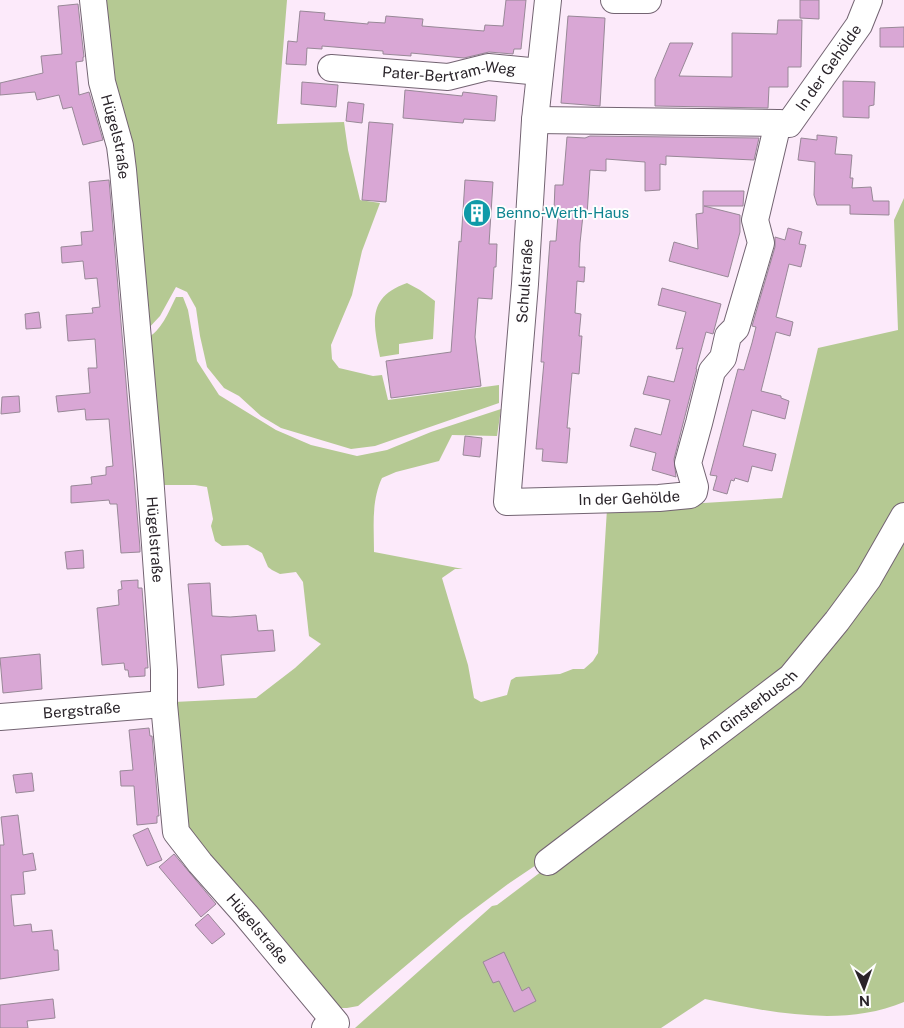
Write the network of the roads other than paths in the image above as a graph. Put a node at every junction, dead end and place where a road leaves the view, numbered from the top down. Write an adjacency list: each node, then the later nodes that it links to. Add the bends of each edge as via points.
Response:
1 (93, 0): 12 (street, Hügelstraße, via 102,82 120,146 123,170 150,475)
2 (548, 0): 7 (street, Schulstraße)
3 (614, 0): 4 (street)
4 (648, 0)
5 (869, 0): 9 (street, In der Gehölde, via 859,25 789,124)
6 (331, 68): 7 (street, Pater-Bertram-Weg, via 355,82 448,77 488,67)
7 (540, 72): 8 (street, Schulstraße)
8 (535, 120): 9 (street, In der Gehölde); 10 (street, Schulstraße, via 526,279)
9 (778, 123): 10 (street, In der Gehölde, via 755,220 761,243 736,328 728,336 723,358 712,371 688,463 694,492 660,498)
10 (507, 502)
11 (904, 516): 14 (street, Am Ginsterbusch, via 868,579 791,677)
12 (164, 704): 13 (street, Bergstraße); 15 (street, Hügelstraße, via 176,832 246,915)
13 (0, 717)
14 (548, 862)
15 (331, 1026)

